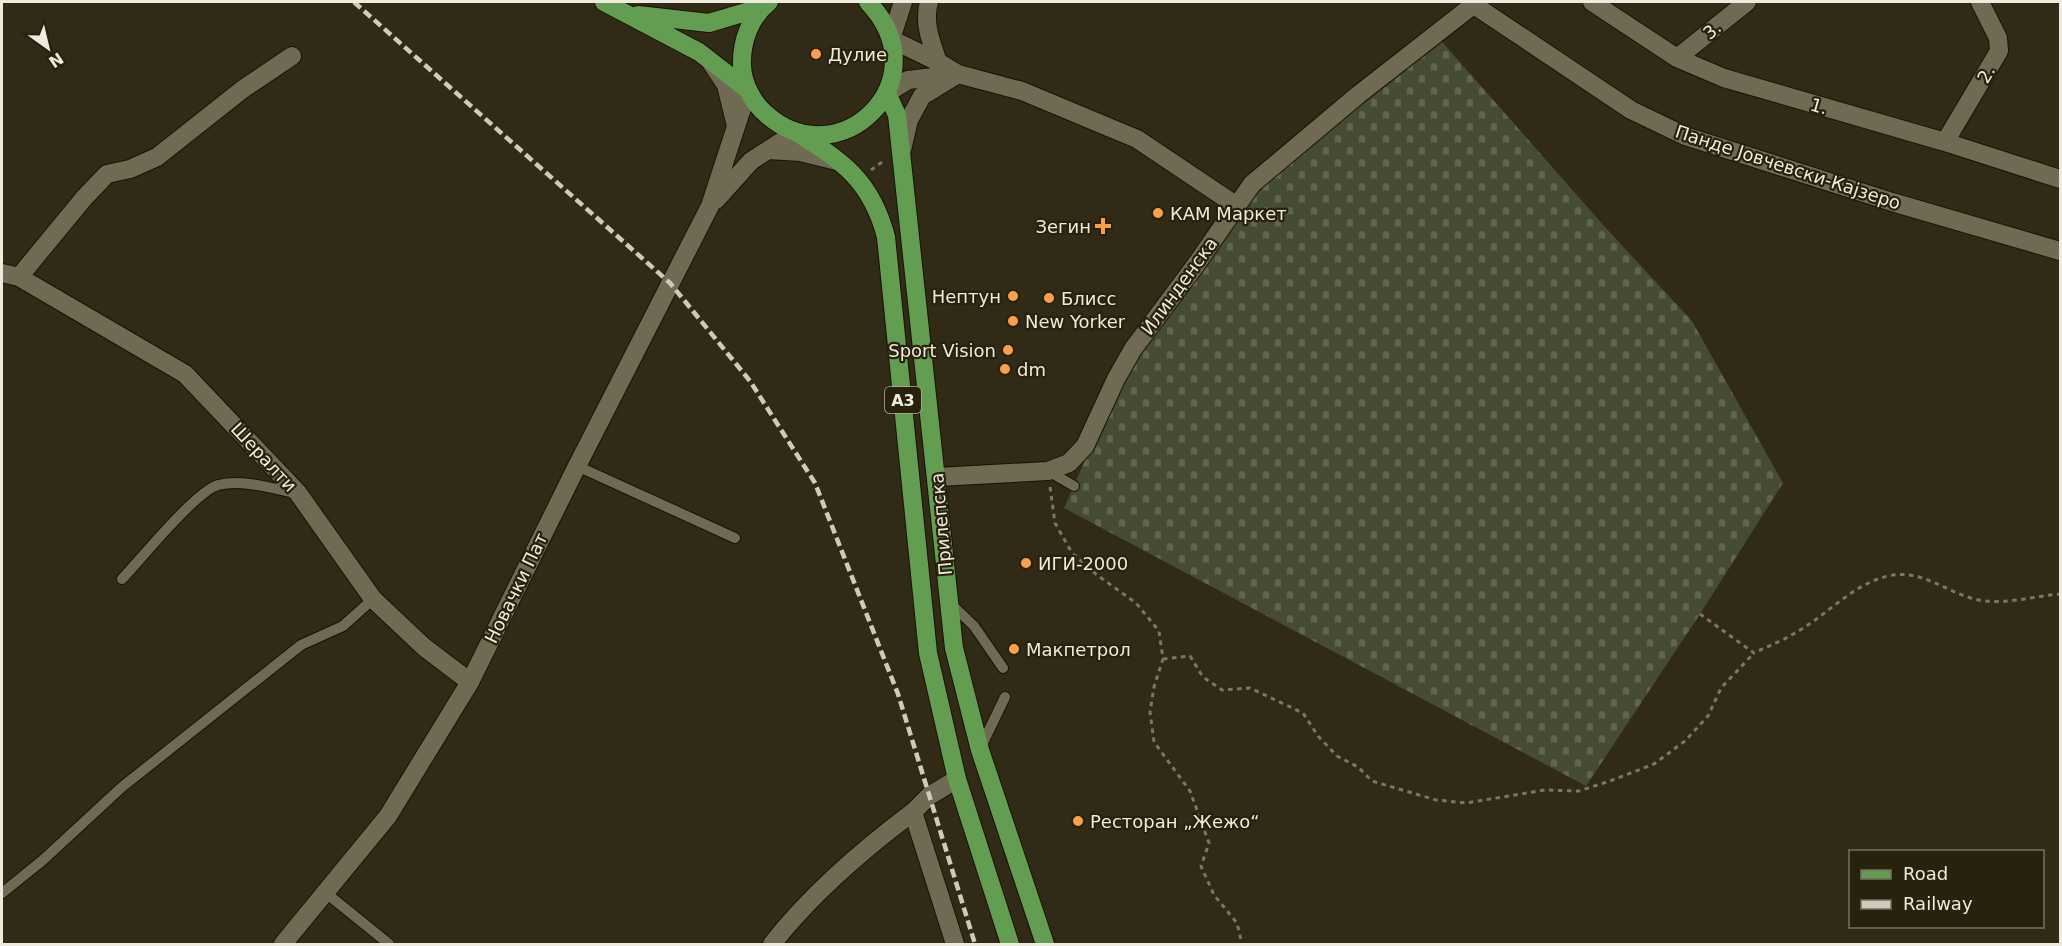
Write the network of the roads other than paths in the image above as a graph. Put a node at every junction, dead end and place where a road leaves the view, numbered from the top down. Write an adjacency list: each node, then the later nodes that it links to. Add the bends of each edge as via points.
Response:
1 (604, 2): 10 (main road, A3)
2 (868, 2): 11 (main road, A3, via 882,16)
3 (903, 2): 11 (street)
4 (929, 2): 15 (street, via 928,34)
5 (1592, 2): 13 (street, 1.)
6 (1747, 2): 13 (street, 3.)
7 (1980, 2): 21 (street, 2., via 1998,38 1999,51)
8 (766, 3): 10 (main road, A3, via 710,23); 17 (main road, A3, via 750,25 743,46 742,69)
9 (1475, 3): 27 (street, Илинденска, via 1252,184); 28 (street, Панде Јовчевски-Кајзеро, via 1631,110 1685,136)
10 (627, 13): 14 (main road, A3)
11 (891, 39): 15 (street); 18 (main road, A3, via 895,57)
12 (292, 56): 29 (street, Шералти, via 243,89 158,157 107,174)
13 (1677, 58): 21 (street, 1., via 1724,78)
14 (711, 62): 17 (main road, A3); 19 (street, via 726,86)
15 (938, 62): 16 (street)
16 (958, 74): 18 (street, via 908,80); 23 (street, via 922,96); 27 (street, via 1022,92 1137,139)
17 (748, 90): 19 (street); 20 (main road, A3, via 776,123)
18 (887, 93): 20 (main road, A3, via 874,111 838,133); 23 (main road, Прилепска / A3, via 897,115)
19 (736, 126): 26 (street)
20 (796, 132): 22 (street); 24 (main road, Прилепска / A3)
21 (1945, 142): 25 (street, 1.)
22 (768, 150): 24 (street, via 800,152); 26 (street, via 751,160)
23 (896, 155): 32 (main road, Прилепска / A3)
24 (841, 162): 43 (main road, Прилепска / A3, via 861,181 881,217 886,237 928,653)
25 (2061, 179)
26 (710, 206): 30 (street, Новачки Пат)
27 (1237, 206): 31 (street, Илинденска, via 1133,349 1085,446 1069,463)
28 (2061, 251)
29 (10, 275): 34 (street, Шералти, via 185,374)
30 (577, 466): 35 (lane); 40 (street, Новачки Пат)
31 (1048, 471): 32 (street, Илинденска); 33 (lane)
32 (937, 477): 38 (main road, Прилепска / A3)
33 (1074, 486)
34 (298, 493): 36 (lane, via 239,483 216,486 191,504); 37 (street, Шералти)
35 (735, 538)
36 (123, 579)
37 (373, 599): 40 (street, Шералти, via 424,647); 45 (lane, via 343,626 292,652 122,787)
38 (948, 602): 39 (lane, via 974,626); 42 (main road, Прилепска / A3, via 954,648)
39 (1003, 668)
40 (470, 682): 46 (street, Новачки Пат, via 388,816)
41 (1005, 697): 42 (lane)
42 (980, 750): 52 (main road, Прилепска / A3)
43 (957, 779): 44 (street, via 929,796); 51 (main road, Прилепска / A3)
44 (914, 812): 49 (street, via 823,887); 50 (street)
45 (2, 893)
46 (327, 893): 47 (street, Новачки Пат); 48 (lane)
47 (283, 945)
48 (389, 945)
49 (772, 945)
50 (955, 945)
51 (1010, 945)
52 (1045, 945)

